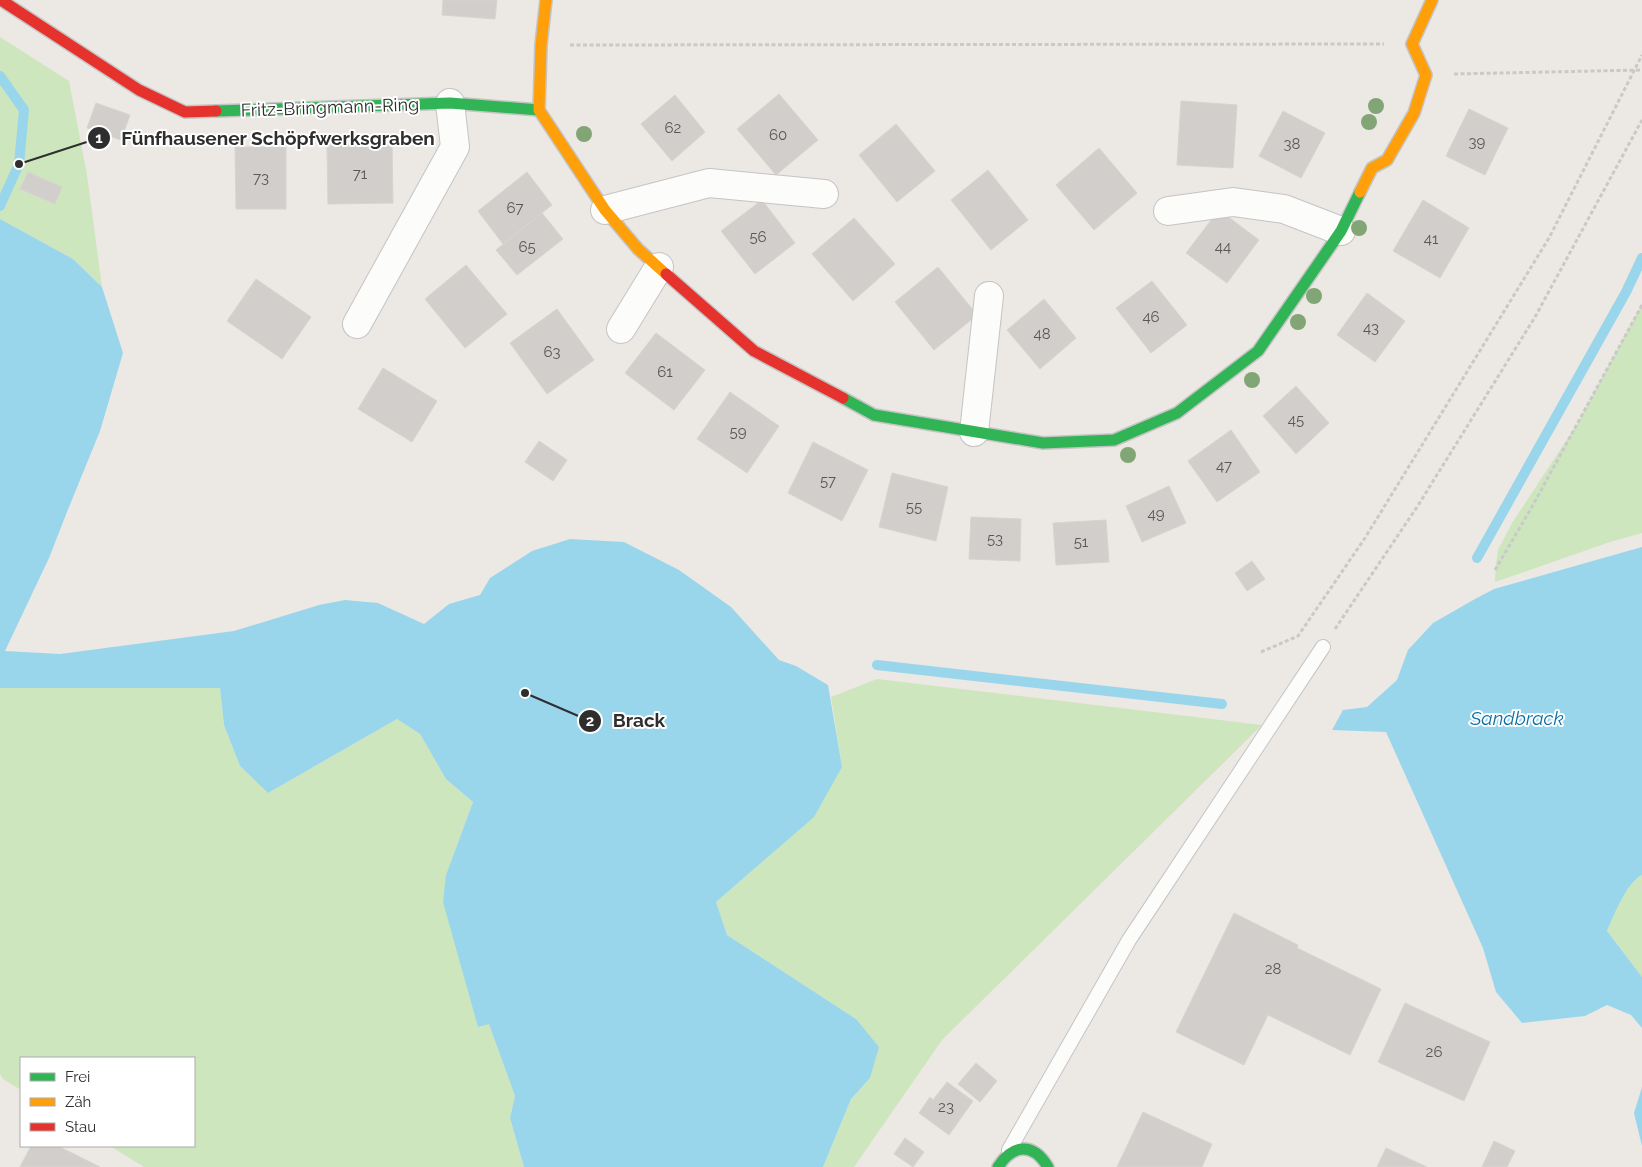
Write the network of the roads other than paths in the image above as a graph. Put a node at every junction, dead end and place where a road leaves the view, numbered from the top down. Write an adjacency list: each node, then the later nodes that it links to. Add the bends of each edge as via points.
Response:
1 (1, 0): 4 (street, Fritz-Bringmann-Ring, via 139,90 185,112)
2 (546, 0): 5 (street)
3 (1432, 0): 9 (street, via 1412,44 1426,75 1414,113 1387,160 1372,168)
4 (450, 103): 5 (street, Fritz-Bringmann-Ring); 12 (street, via 456,147)
5 (539, 110): 7 (street)
6 (824, 194): 7 (street, via 709,184)
7 (605, 210): 10 (street, via 638,249)
8 (1168, 212): 9 (street, via 1233,202 1284,209)
9 (1341, 231): 14 (street, via 1258,351 1177,412 1114,440 1043,443)
10 (659, 267): 13 (street); 14 (street, via 754,350 874,415)
11 (990, 296): 14 (street)
12 (357, 324)
13 (620, 329)
14 (974, 432)
15 (1324, 646): 16 (lane, via 1129,940)
16 (1007, 1154): 17 (street); 18 (street, via 1020,1148 1035,1151 1044,1158)
17 (998, 1167)
18 (1048, 1167)

